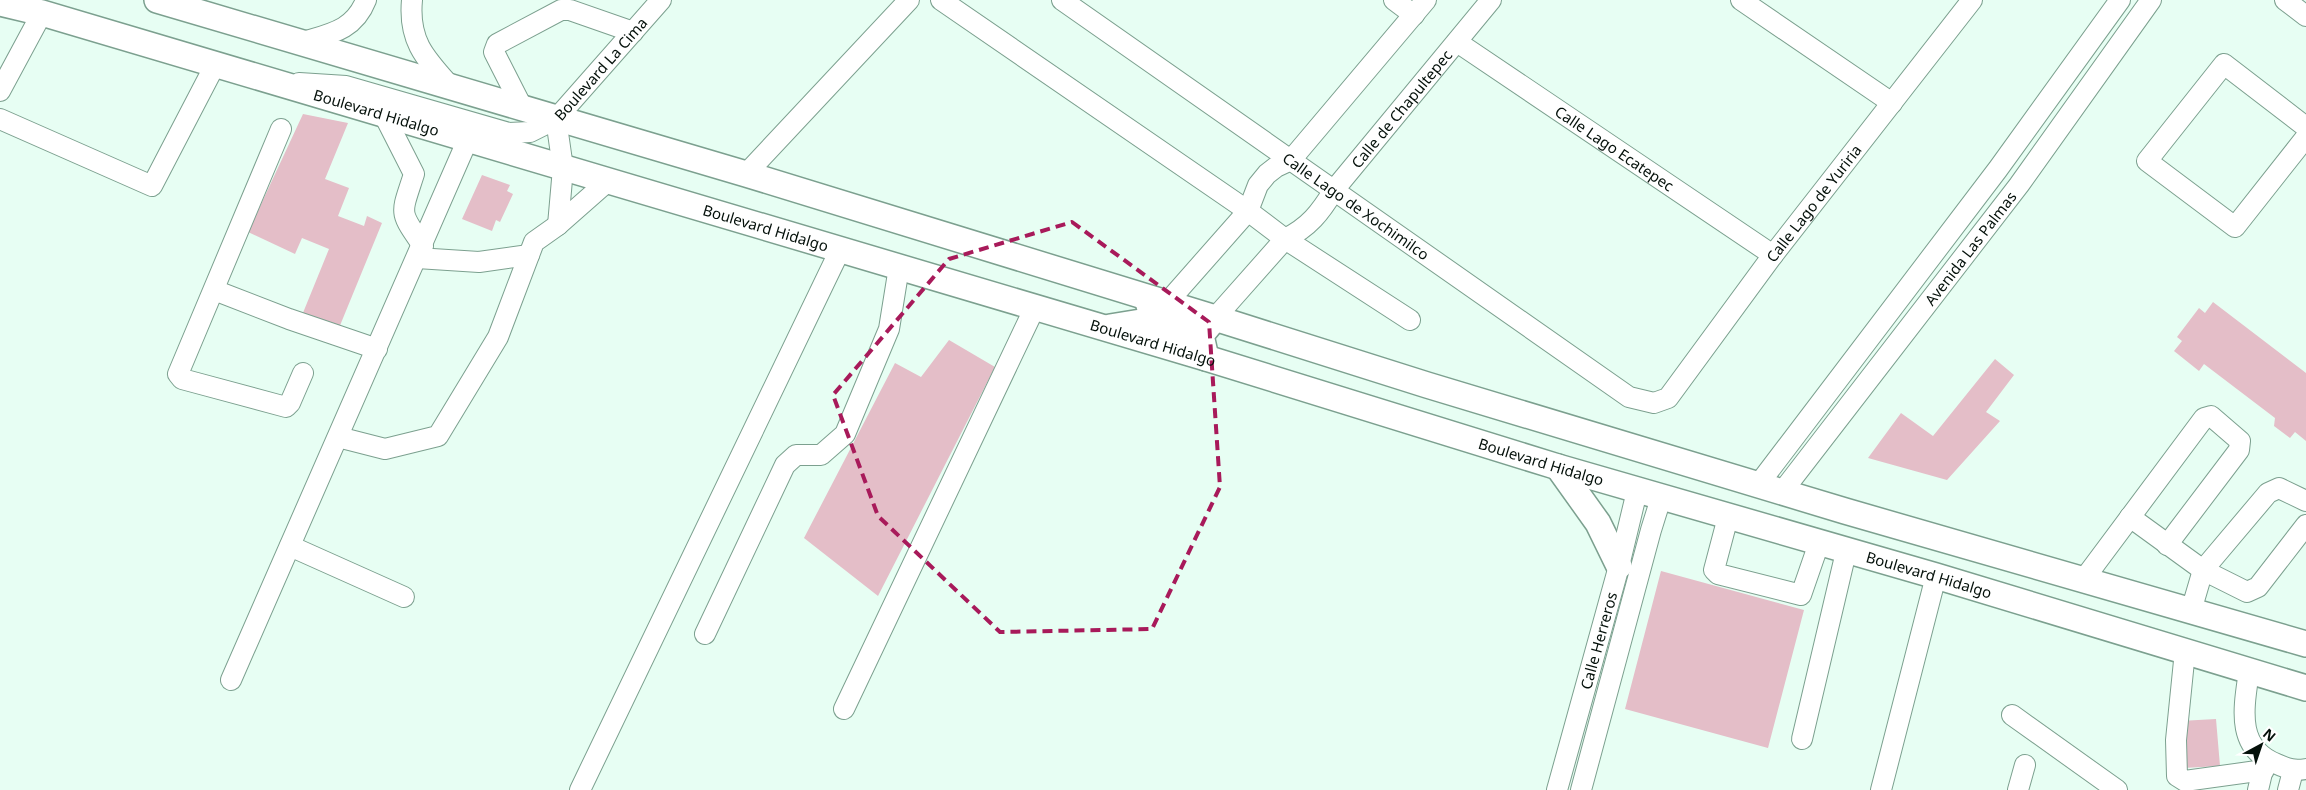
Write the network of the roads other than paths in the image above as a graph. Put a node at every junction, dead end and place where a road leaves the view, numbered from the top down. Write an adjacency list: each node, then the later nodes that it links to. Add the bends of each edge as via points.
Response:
1 (158, 0): 19 (main road)
2 (366, 0): 19 (street, via 362,12 342,30)
3 (412, 0): 22 (street, via 410,17 414,38 426,60)
4 (661, 0): 17 (street, Boulevard La Cima)
5 (908, 0): 36 (street)
6 (941, 0): 40 (street)
7 (1062, 0): 33 (street, Calle Lago de Xochimilco)
8 (1394, 0): 15 (street)
9 (1491, 0): 18 (street, Calle de Chapultepec)
10 (1742, 0): 24 (street)
11 (1972, 0): 24 (street, Calle Lago de Yuriria)
12 (2120, 0): 35 (street, Avenida Las Palmas)
13 (2151, 0): 38 (street, Avenida Las Palmas)
14 (0, 3): 16 (main road, Boulevard Hidalgo)
15 (1420, 7): 33 (street)
16 (42, 13): 20 (main road, Boulevard Hidalgo); 23 (street)
17 (632, 32): 25 (street, via 570,10 561,10 497,44 494,52); 28 (street, Boulevard La Cima)
18 (1456, 42): 39 (street, Calle de Chapultepec); 46 (street, Calle Lago Ecatepec)
19 (300, 43): 22 (main road)
20 (215, 65): 21 (main road, Boulevard Hidalgo); 27 (street, via 152,186)
21 (270, 81): 26 (main road, Boulevard Hidalgo); 28 (street, Boulevard La Cima, via 346,86 509,133 530,132)
22 (452, 88): 25 (main road)
23 (0, 91)
24 (1892, 103): 46 (street, Calle Lago de Yuriria)
25 (523, 109): 28 (main road)
26 (384, 114): 32 (main road, Boulevard Hidalgo); 44 (street, via 414,174 403,211)
27 (0, 119)
28 (556, 119): 34 (street); 36 (main road)
29 (2306, 126): 31 (street, via 2224,64 2147,161 2235,227)
30 (282, 129): 48 (street)
31 (2306, 137)
32 (468, 139): 34 (main road, Boulevard Hidalgo); 44 (street)
33 (1291, 160): 39 (street, Calle Lago de Xochimilco); 40 (street, via 1262,179)
34 (563, 168): 37 (main road, Boulevard Hidalgo); 41 (street)
35 (1998, 168): 38 (street); 59 (street, Avenida Las Palmas)
36 (746, 174): 49 (main road)
37 (608, 181): 41 (street); 43 (main road, Boulevard Hidalgo)
38 (2019, 185): 61 (street, Avenida Las Palmas)
39 (1334, 190): 42 (street, Calle de Chapultepec, via 1311,223); 58 (street, Calle Lago de Xochimilco, via 1628,397)
40 (1248, 211): 42 (street); 49 (street)
41 (558, 225): 45 (street, via 534,242)
42 (1286, 239): 51 (street, Calle de Chapultepec); 52 (street)
43 (840, 250): 47 (main road, Boulevard Hidalgo); 93 (street)
44 (420, 252): 45 (street, via 479,262); 55 (street)
45 (529, 255): 60 (street, via 498,337 438,436 385,449)
46 (1773, 255): 58 (street, Calle Lago de Yuriria, via 1668,398)
47 (899, 267): 50 (main road, Boulevard Hidalgo); 81 (street, via 888,329 845,434 821,455 796,455 785,465)
48 (214, 290): 55 (street); 57 (street, via 179,377 286,407)
49 (1157, 301): 51 (main road); 53 (main road, via 1153,320); 54 (street)
50 (1035, 307): 53 (main road, Boulevard Hidalgo); 87 (street)
51 (1215, 318): 54 (street, Calle de Chapultepec); 56 (main road, via 1201,336); 63 (main road, via 1427,386)
52 (1410, 320)
53 (1106, 328): 54 (street, Calle de Chapultepec); 56 (main road, Boulevard Hidalgo)
54 (1179, 334): 56 (street)
55 (377, 349): 60 (street)
56 (1206, 358): 62 (main road, Boulevard Hidalgo)
57 (303, 373)
58 (1654, 403)
59 (1802, 427): 61 (street); 63 (street, Avenida Las Palmas)
60 (338, 437): 73 (street)
61 (1821, 442): 65 (street, Avenida Las Palmas)
62 (1558, 467): 64 (main road, Boulevard Hidalgo); 75 (main road, via 1598,523)
63 (1758, 485): 65 (main road)
64 (1637, 491): 66 (main road, Boulevard Hidalgo); 75 (street, Calle Herreros)
65 (1782, 492): 78 (main road)
66 (1661, 498): 69 (main road, Boulevard Hidalgo); 95 (street, Calle Herreros)
67 (2306, 501): 76 (street, via 2279,488 2268,493)
68 (2130, 516): 72 (street); 72 (street, via 2204,418 2211,416 2240,441 2239,450); 78 (street)
69 (1728, 517): 71 (main road, Boulevard Hidalgo); 71 (street, via 1714,570 1718,574 1801,595)
70 (2306, 525): 76 (street, via 2258,587 2247,592)
71 (1819, 543): 74 (main road, Boulevard Hidalgo)
72 (2167, 545): 76 (street)
73 (290, 546): 79 (street); 85 (street)
74 (1846, 552): 77 (main road, Boulevard Hidalgo); 89 (street)
75 (1619, 566): 94 (street, Calle Herreros)
76 (2203, 570): 80 (street)
77 (1936, 576): 83 (main road, Boulevard Hidalgo); 96 (street)
78 (2084, 579): 80 (main road)
79 (404, 597)
80 (2191, 611): 82 (main road)
81 (705, 634)
82 (2306, 644)
83 (2185, 651): 84 (main road, Boulevard Hidalgo); 91 (street, via 2176,740 2177,776 2185,781)
84 (2249, 671): 86 (main road, Boulevard Hidalgo); 91 (street, via 2245,699 2246,734)
85 (231, 680)
86 (2306, 688)
87 (844, 709)
88 (2012, 715): 98 (street)
89 (1802, 739)
90 (2025, 765): 97 (street)
91 (2264, 765): 92 (street); 99 (street)
92 (2296, 777)
93 (580, 790)
94 (1557, 790)
95 (1581, 790)
96 (1881, 790)
97 (2018, 790)
98 (2117, 790)
99 (2258, 790)

